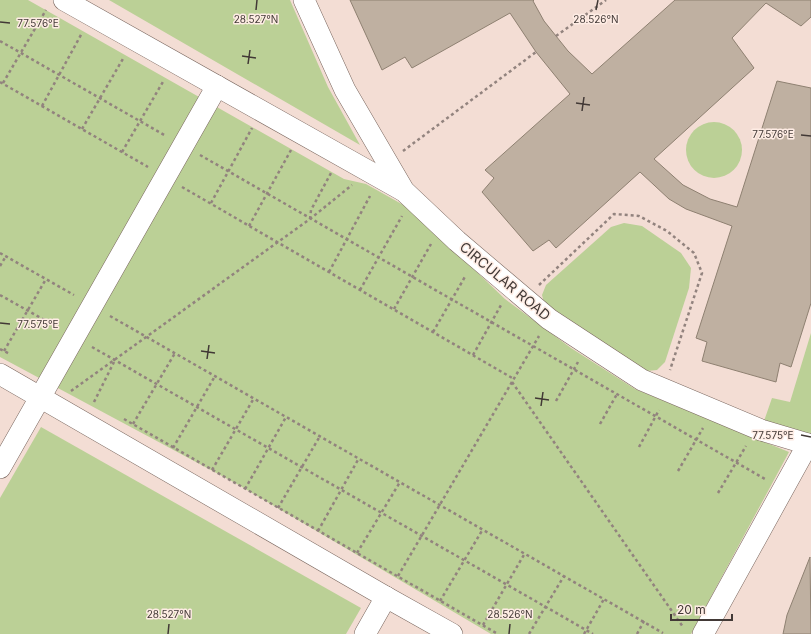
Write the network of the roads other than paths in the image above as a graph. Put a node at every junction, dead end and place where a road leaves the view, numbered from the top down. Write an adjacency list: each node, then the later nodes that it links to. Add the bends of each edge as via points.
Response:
1 (64, 0): 3 (street)
2 (304, 0): 4 (street, CIRCULAR ROAD)
3 (216, 86): 4 (street); 6 (street, via 51,378)
4 (379, 171): 7 (street, CIRCULAR ROAD, via 549,319 642,380 756,428)
5 (0, 374): 6 (street)
6 (47, 402): 8 (street); 9 (street)
7 (809, 444): 12 (street)
8 (0, 468)
9 (386, 598): 10 (street); 11 (street)
10 (365, 634)
11 (452, 634)
12 (703, 634)

